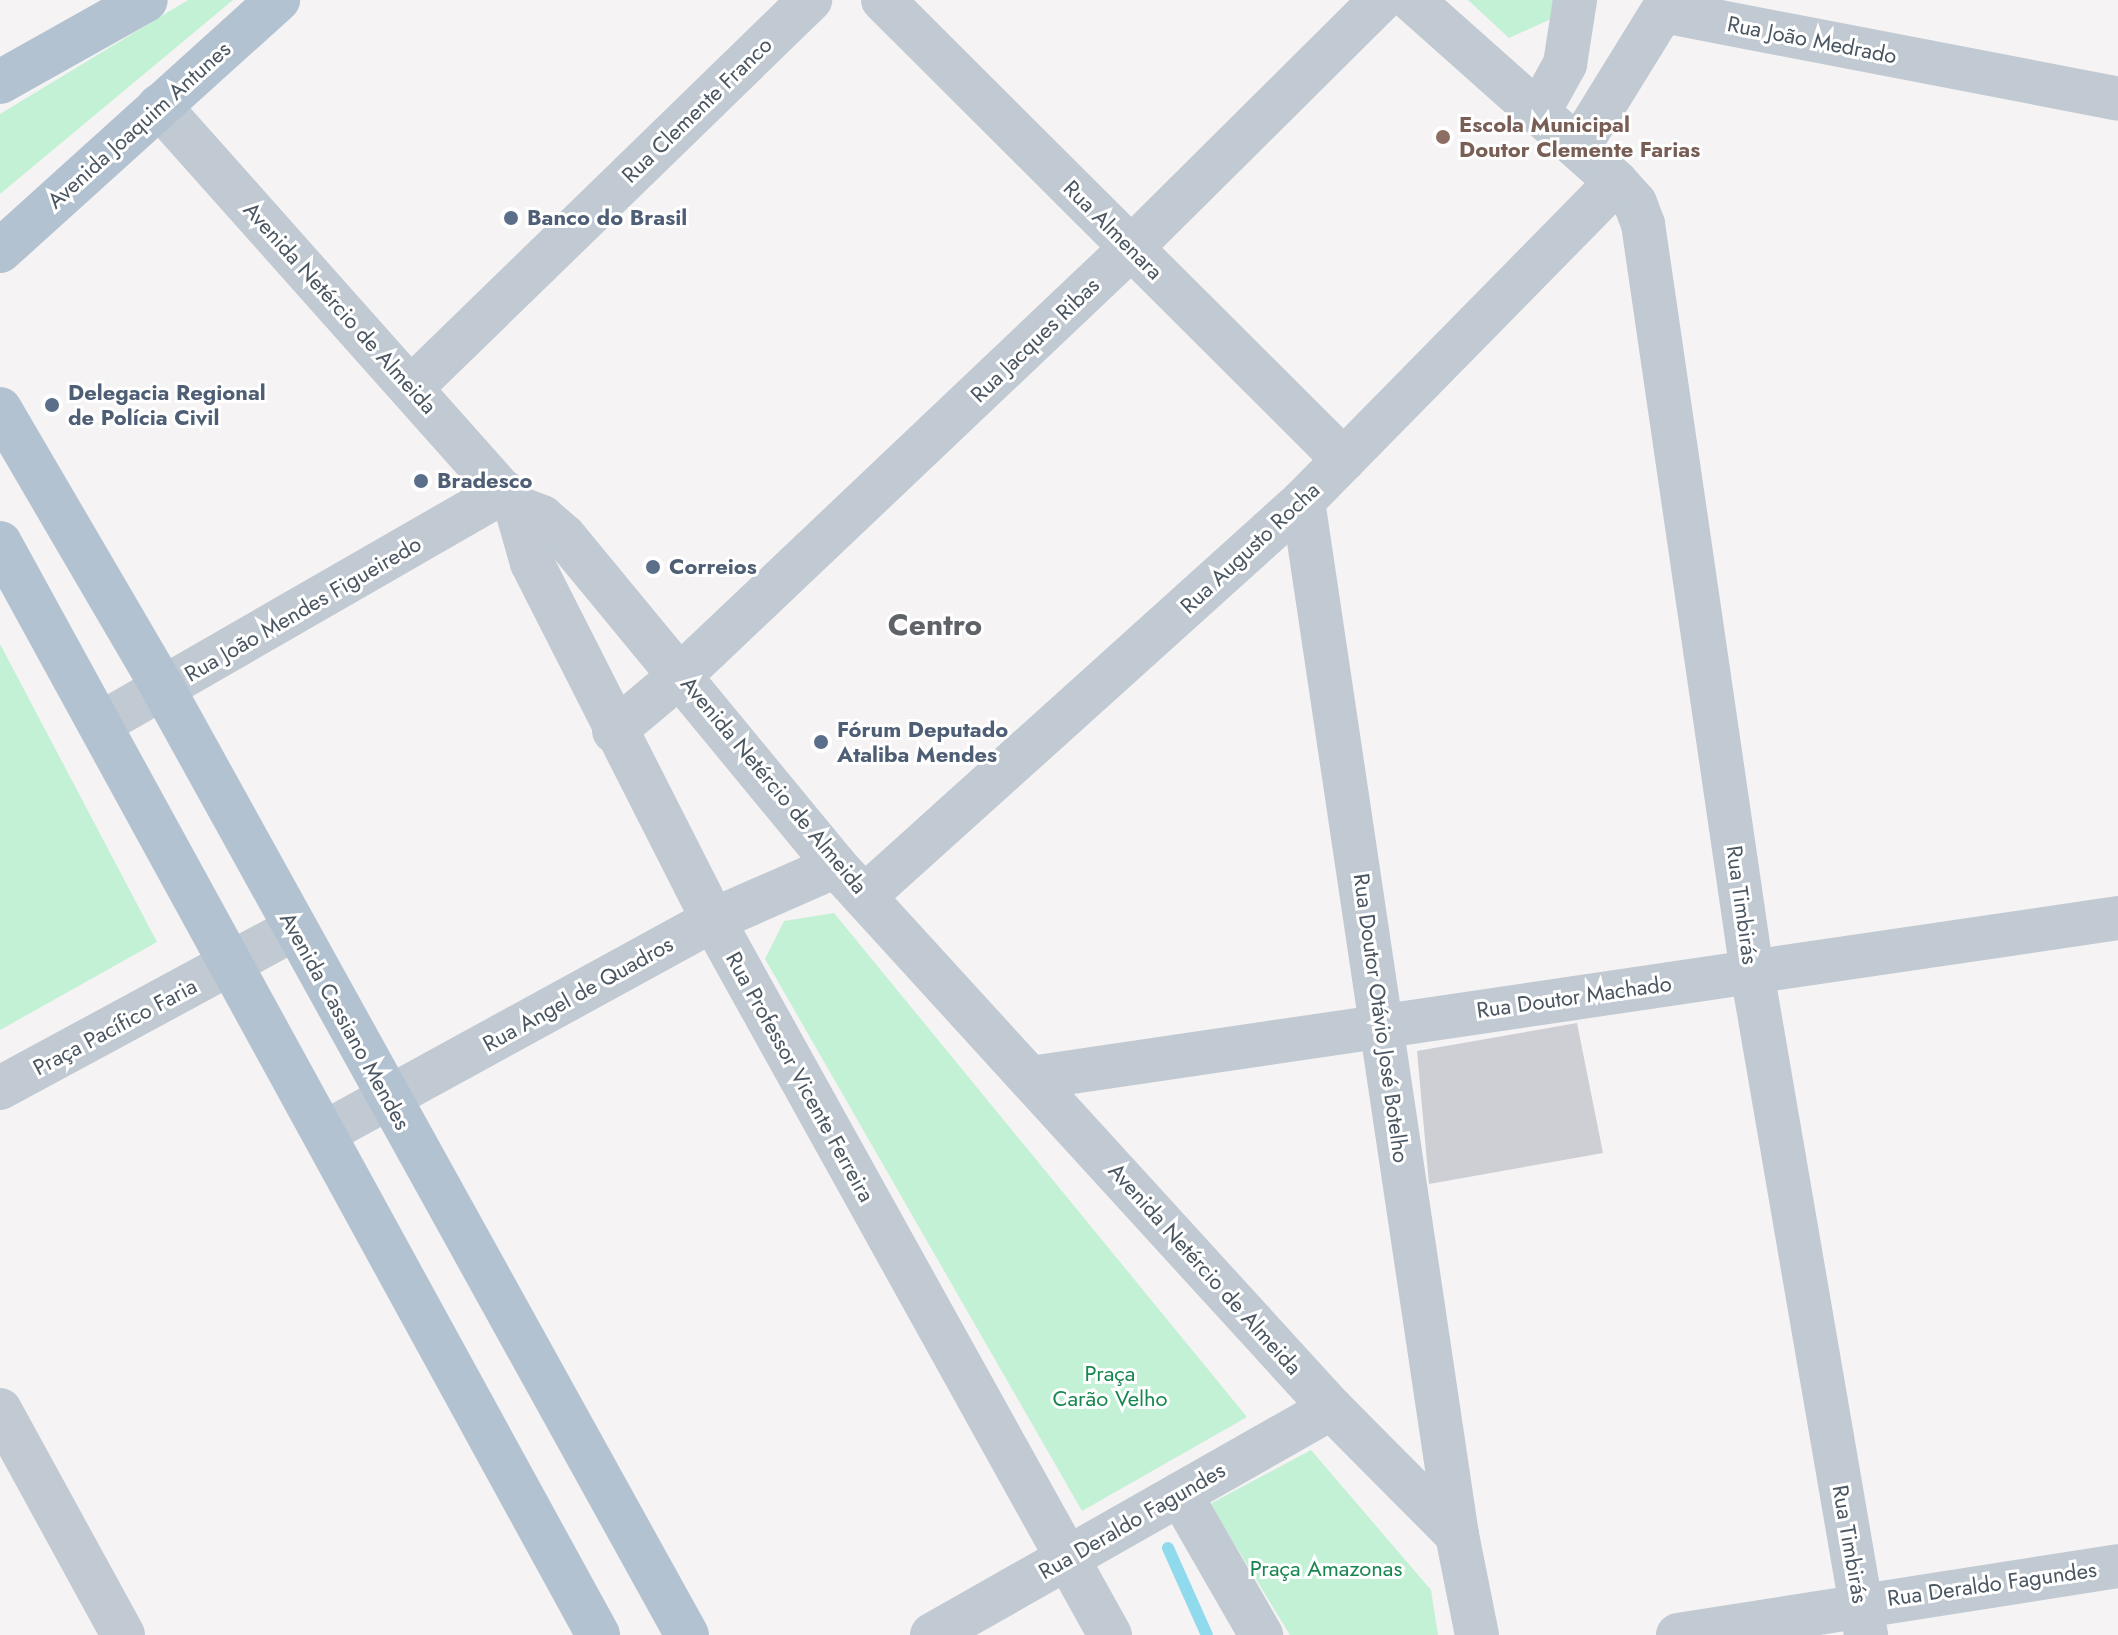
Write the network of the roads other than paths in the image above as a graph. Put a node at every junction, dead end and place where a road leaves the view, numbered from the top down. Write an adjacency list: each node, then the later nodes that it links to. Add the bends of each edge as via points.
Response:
1 (146, 0): 9 (main road)
2 (278, 0): 11 (main road, Avenida Joaquim Antunes)
3 (810, 0): 17 (street, Rua Clemente Franco)
4 (883, 0): 15 (street, Rua Almenara)
5 (1381, 0): 15 (street, Rua Jacques Ribas)
6 (1412, 0): 12 (street, Rua Timbirás)
7 (1575, 0): 12 (street, via 1565,64)
8 (1666, 6): 10 (street, Rua João Medrado); 13 (street, Rua João Medrado)
9 (0, 82)
10 (2118, 99)
11 (159, 106): 16 (main road, Avenida Joaquim Antunes); 17 (street, Avenida Netércio de Almeida)
12 (1539, 111): 13 (street, Rua Timbirás)
13 (1579, 146): 14 (street, Rua Timbirás)
14 (1616, 182): 19 (street, Rua Augusto Rocha); 32 (street, Rua Timbirás, via 1635,203 1643,224)
15 (1131, 248): 19 (street, Rua Almenara); 23 (street, Rua Jacques Ribas)
16 (0, 251)
17 (411, 388): 20 (street, Avenida Netércio de Almeida)
18 (0, 409): 24 (main road, Avenida Cassiano Mendes)
19 (1344, 460): 21 (street, Rua Augusto Rocha)
20 (510, 499): 23 (street, Avenida Netércio de Almeida, via 564,536); 24 (street, Rua João Mendes Figueiredo); 26 (street, Rua Professor Vicente Ferreira, via 532,563)
21 (1303, 501): 27 (street, Rua Augusto Rocha); 33 (street, Rua Doutor Otávio José Botelho)
22 (0, 543): 25 (main road)
23 (682, 674): 26 (street, Rua Jacques Ribas); 27 (street, Avenida Netércio de Almeida)
24 (164, 690): 25 (street, Rua João Mendes Figueiredo); 30 (main road, Avenida Cassiano Mendes)
25 (100, 724): 31 (main road)
26 (614, 731): 29 (street, Rua Professor Vicente Ferreira)
27 (851, 881): 29 (street, Rua Angel de Quadros); 34 (street, Avenida Netércio de Almeida)
28 (2118, 918): 32 (street, Rua Doutor Machado)
29 (713, 920): 36 (street, Rua Angel de Quadros); 42 (street, Rua Professor Vicente Ferreira)
30 (294, 929): 31 (street, Praça Pacífico Faria); 36 (main road, Avenida Cassiano Mendes)
31 (231, 965): 35 (street, Praça Pacífico Faria); 37 (main road)
32 (1752, 972): 33 (street, Rua Doutor Machado); 44 (street, Rua Timbirás)
33 (1383, 1023): 34 (street, Rua Doutor Machado); 41 (street, Rua Doutor Otávio José Botelho)
34 (1031, 1078): 38 (street, Avenida Netércio de Almeida)
35 (0, 1088)
36 (388, 1099): 37 (street, Rua Angel de Quadros); 47 (main road, Avenida Cassiano Mendes)
37 (324, 1133): 46 (main road)
38 (1331, 1408): 40 (street, Rua Deraldo Fagundes); 41 (street, Avenida Netércio de Almeida)
39 (0, 1410): 45 (street)
40 (1180, 1494): 42 (street, Rua Deraldo Fagundes); 50 (street)
41 (1457, 1535): 51 (street)
42 (1066, 1559): 48 (street, Rua Deraldo Fagundes); 49 (street, Rua Professor Vicente Ferreira)
43 (2118, 1566): 44 (street, Rua Deraldo Fagundes)
44 (1863, 1619): 52 (street, Rua Deraldo Fagundes)
45 (123, 1635)
46 (598, 1635)
47 (687, 1635)
48 (932, 1635)
49 (1110, 1635)
50 (1261, 1635)
51 (1477, 1635)
52 (1678, 1635)

